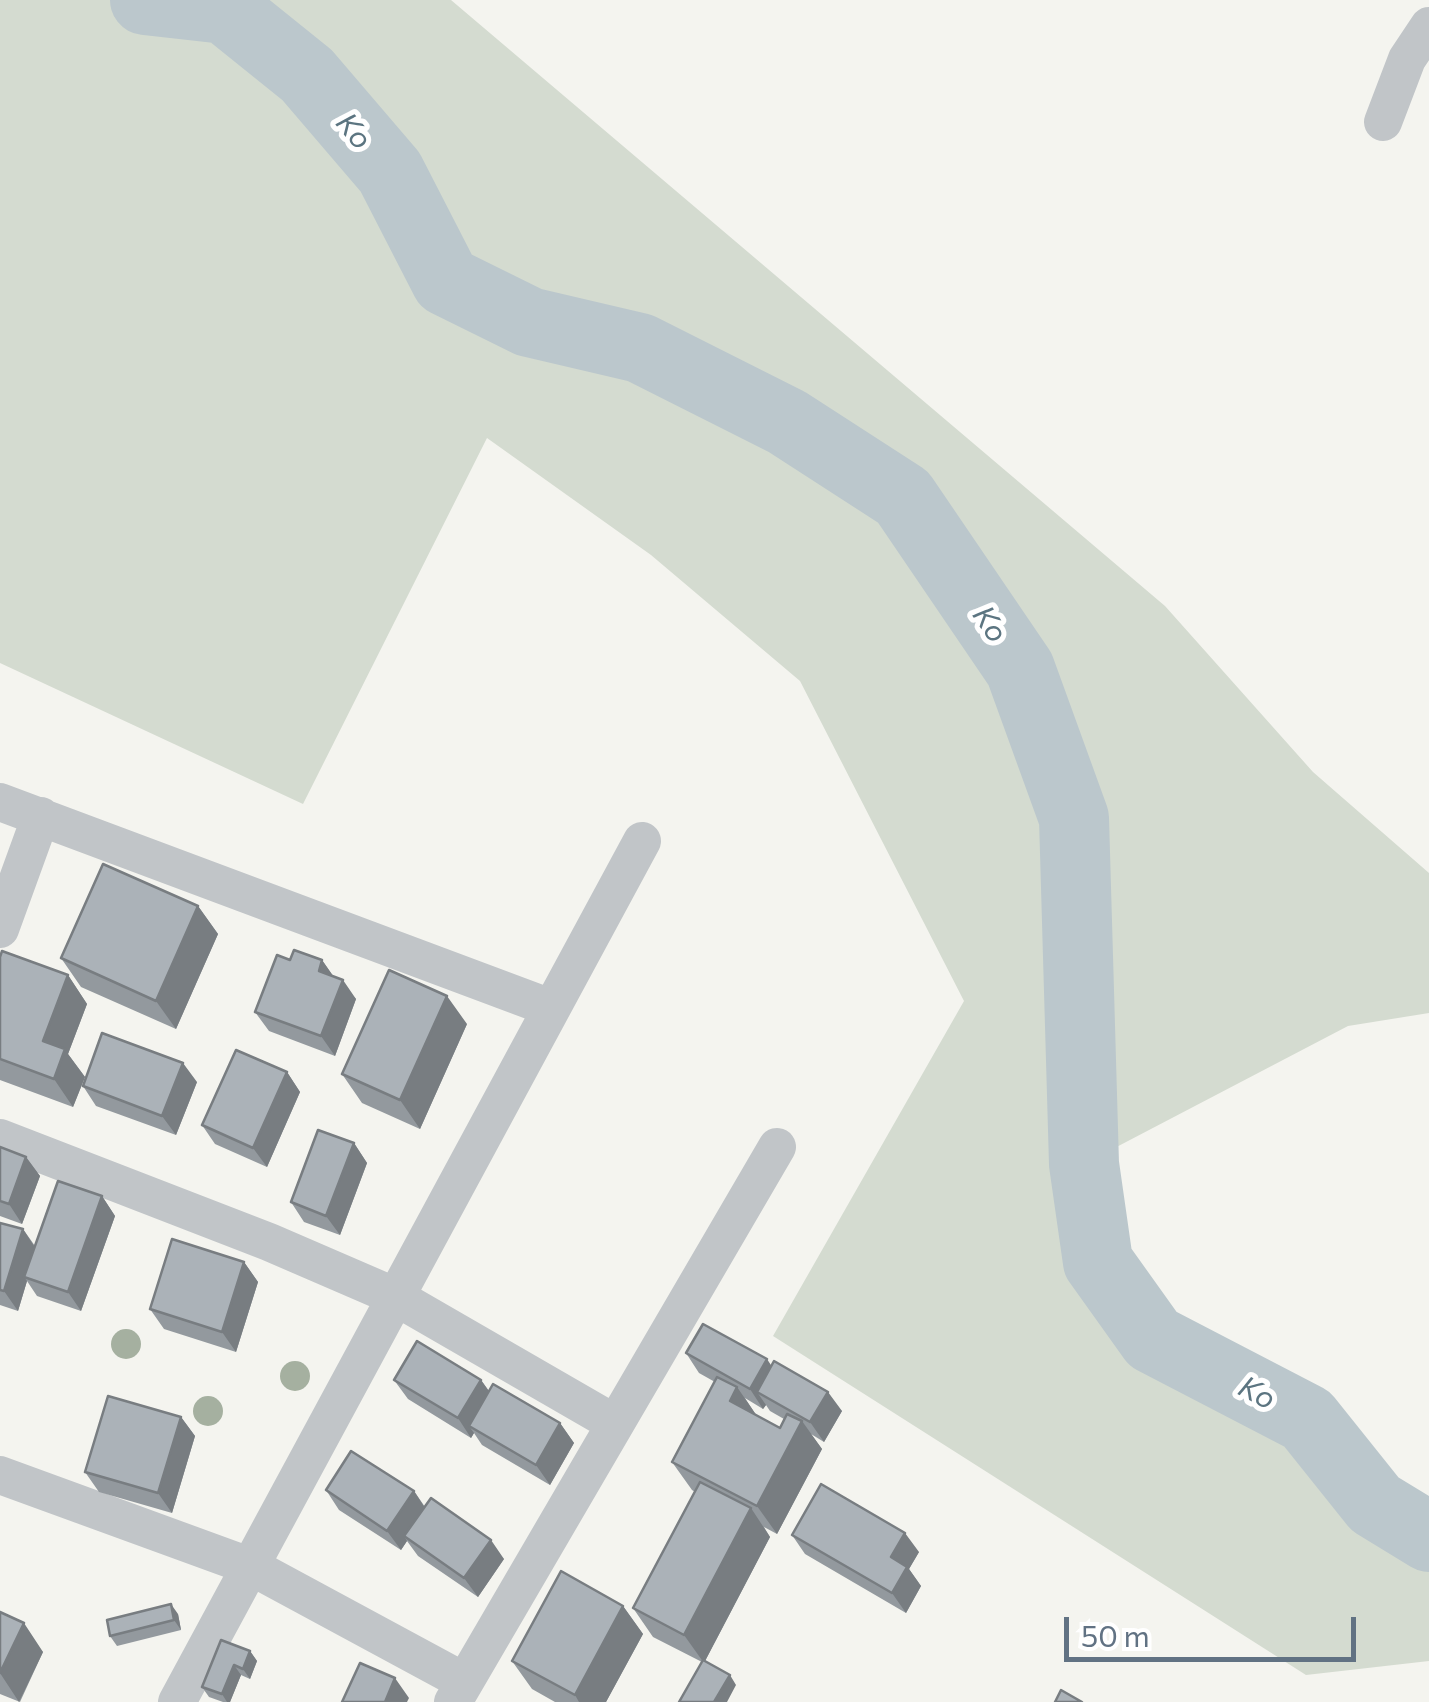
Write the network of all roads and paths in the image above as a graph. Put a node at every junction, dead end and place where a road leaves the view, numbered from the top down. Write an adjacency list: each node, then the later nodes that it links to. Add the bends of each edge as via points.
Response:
1 (1429, 26): 2 (street, via 1406,58)
2 (1383, 122)
3 (0, 802): 4 (street)
4 (41, 816): 6 (street); 7 (street)
5 (642, 842): 7 (street)
6 (0, 929)
7 (552, 1008): 10 (street)
8 (0, 1138): 10 (street)
9 (777, 1147): 11 (street)
10 (394, 1296): 11 (street); 13 (street)
11 (614, 1423): 14 (street)
12 (0, 1475): 13 (street)
13 (252, 1567): 14 (street); 15 (street)
14 (458, 1691)
15 (177, 1702)

